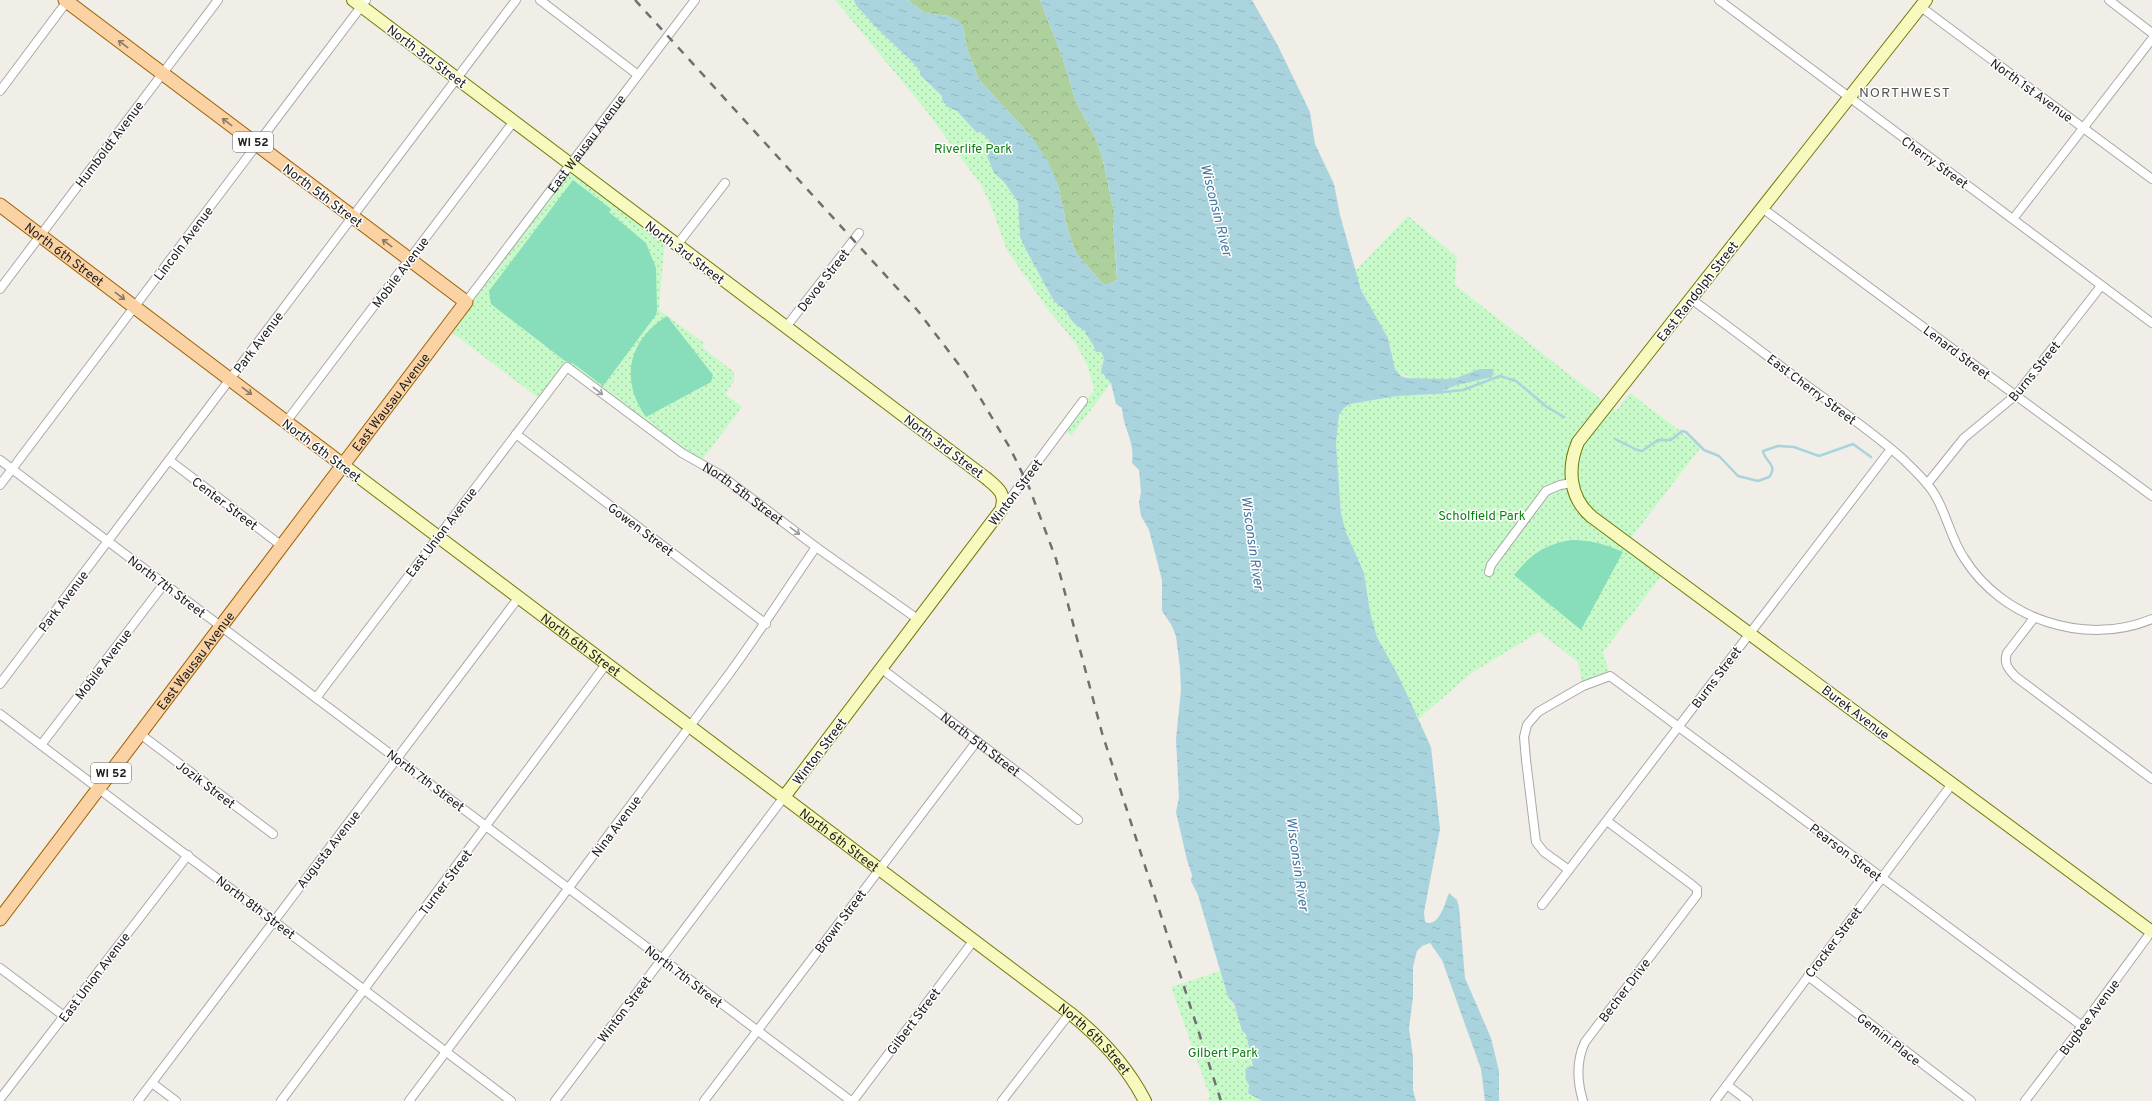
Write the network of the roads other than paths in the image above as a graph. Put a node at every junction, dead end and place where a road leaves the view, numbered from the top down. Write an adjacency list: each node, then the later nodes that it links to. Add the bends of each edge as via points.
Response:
1 (218, 0): 12 (street, Humboldt Avenue)
2 (516, 0): 14 (street, Park Avenue)
3 (540, 0): 13 (street)
4 (695, 0): 13 (street, East Wausau Avenue)
5 (1719, 0): 16 (street, Cherry Street)
6 (2109, 0): 10 (street)
7 (67, 1): 12 (main road, North 5th Street / WI 52, one-way to 7); 15 (street)
8 (360, 2): 14 (street, North 3rd Street); 19 (street, Lincoln Avenue)
9 (1920, 2): 16 (street, East Randolph Street); 18 (street, North 1st Avenue)
10 (2152, 33)
11 (2152, 39): 18 (street)
12 (162, 73): 19 (main road, North 5th Street / WI 52, one-way to 12); 28 (street, Humboldt Avenue)
13 (638, 75): 20 (street, East Wausau Avenue)
14 (457, 78): 17 (street, North 3rd Street); 25 (street, Park Avenue)
15 (0, 91)
16 (1849, 98): 24 (street, East Randolph Street); 26 (street, Cherry Street)
17 (514, 121): 20 (street, North 3rd Street); 30 (street, Mobile Avenue)
18 (2084, 128): 21 (street, North 1st Avenue); 26 (street)
19 (257, 145): 25 (main road, North 5th Street / WI 52); 36 (street, Lincoln Avenue)
20 (570, 165): 29 (street, North 3rd Street); 35 (street, East Wausau Avenue)
21 (2152, 179)
22 (725, 183): 29 (street)
23 (0, 205): 28 (main road, North 6th Street)
24 (1762, 208): 34 (street, East Randolph Street); 42 (street, Lenard Street)
25 (352, 217): 30 (main road, North 5th Street / WI 52, one-way to 25); 40 (street, Park Avenue)
26 (2012, 219): 32 (street, Cherry Street)
27 (859, 233): 38 (street, Devoe Street)
28 (40, 236): 33 (street, Humboldt Avenue); 36 (main road, North 6th Street, one-way to 36)
29 (676, 245): 38 (street, North 3rd Street)
30 (409, 259): 31 (main road, North 5th Street / WI 52); 44 (street, Mobile Avenue)
31 (441, 283): 35 (main road, North 5th Street / WI 52); 41 (main road, via 454,297 456,309 415,363)
32 (2101, 286): 37 (street, Cherry Street); 42 (street, Burns Street)
33 (0, 289)
34 (1691, 299): 47 (street, East Cherry Street); 52 (street, East Randolph Street, via 1578,442 1571,466)
35 (466, 302): 41 (main road, East Wausau Avenue / WI 52)
36 (135, 307): 40 (main road, North 6th Street); 51 (street, Lincoln Avenue)
37 (2152, 323)
38 (786, 327): 56 (street, North 3rd Street, via 996,486 1003,496)
39 (567, 367): 46 (street, East Union Avenue); 60 (street, North 5th Street, one-way to 60, via 682,454 718,474)
40 (230, 379): 44 (main road, North 6th Street, one-way to 44); 49 (street, Park Avenue)
41 (400, 388): 45 (main road, East Wausau Avenue / WI 52)
42 (2016, 395): 53 (street, Burns Street, via 1964,438); 55 (street, Lenard Street)
43 (1083, 401): 56 (street, Winton Street)
44 (286, 422): 45 (main road, via 298,426 340,454 349,452); 50 (main road, North 6th Street)
45 (369, 430): 50 (main road, East Wausau Avenue / WI 52)
46 (516, 434): 57 (street, East Union Avenue); 67 (street, Gowen Street)
47 (1891, 449): 53 (street, East Cherry Street); 69 (street, Burns Street)
48 (0, 460): 51 (street, North 7th Street)
49 (169, 460): 58 (street, Park Avenue); 59 (street, Center Street)
50 (343, 465): 57 (street, North 6th Street); 59 (main road, East Wausau Avenue / WI 52)
51 (12, 470): 54 (street, Lincoln Avenue); 58 (street, North 7th Street)
52 (1572, 483): 61 (street, via 1546,491 1494,560); 69 (street, Burek Avenue, via 1577,500 1588,513)
53 (1927, 484): 64 (street, East Cherry Street, via 1937,499 1960,552 1974,572 1999,597)
54 (0, 485)
55 (2152, 496)
56 (1001, 510): 65 (street, Winton Street)
57 (438, 536): 63 (street, North 6th Street); 73 (street, East Union Avenue)
58 (107, 542): 62 (street, North 7th Street); 72 (street, Park Avenue)
59 (282, 546): 68 (main road, East Wausau Avenue / WI 52)
60 (816, 547): 65 (street, North 5th Street); 67 (street, Nina Avenue)
61 (1489, 572)
62 (164, 584): 68 (street, North 7th Street); 79 (street, Mobile Avenue)
63 (519, 597): 70 (street, North 6th Street); 80 (street, Augusta Avenue)
64 (2034, 618): 66 (street, East Cherry Street, via 2064,627 2088,630 2123,627); 81 (street, via 2007,653 2005,660 2008,668)
65 (919, 620): 71 (street, Winton Street)
66 (2152, 620)
67 (766, 624): 75 (street, Nina Avenue)
68 (221, 627): 73 (street, North 7th Street); 77 (main road, East Wausau Avenue / WI 52)
69 (1749, 633): 76 (street, Burns Street); 82 (street, Burek Avenue)
70 (607, 663): 75 (street, North 6th Street); 87 (street, Turner Street)
71 (882, 669): 78 (street, North 5th Street); 84 (street, Winton Street)
72 (0, 684)
73 (316, 698): 80 (street, North 7th Street)
74 (0, 714): 79 (street, North 8th Street)
75 (691, 726): 84 (street, North 6th Street); 93 (street, Nina Avenue)
76 (1678, 727): 86 (street, Burns Street); 91 (street, Pearson Street, via 1610,676 1583,686 1538,712 1526,725 1524,737 1536,842 1544,852); 92 (street, Pearson Street)
77 (140, 734): 83 (main road, East Wausau Avenue / WI 52); 88 (street, Jozik Street)
78 (977, 742): 85 (street, North 5th Street); 90 (street, Brown Street)
79 (41, 745): 83 (street, North 8th Street)
80 (398, 759): 87 (street, North 7th Street); 96 (street, Augusta Avenue)
81 (2152, 779)
82 (1952, 784): 92 (street, Crocker Street); 97 (street, Burek Avenue)
83 (99, 788): 89 (street, North 8th Street); 95 (main road, East Wausau Avenue / WI 52)
84 (784, 797): 90 (street, North 6th Street); 99 (street, Winton Street)
85 (1078, 820)
86 (1607, 821): 91 (street, Burns Street); 121 (street, Becher Drive, via 1696,890 1697,895 1585,1042 1580,1052 1578,1068)
87 (487, 826): 93 (street, North 7th Street); 102 (street, Turner Street)
88 (273, 834)
89 (188, 855): 96 (street, North 8th Street); 104 (street, East Union Avenue)
90 (879, 869): 98 (street, North 6th Street); 106 (street, Brown Street)
91 (1569, 870): 94 (street, Burns Street)
92 (1882, 878): 101 (street, Crocker Street); 105 (street, Pearson Street)
93 (570, 889): 99 (street, North 7th Street); 107 (street, Nina Avenue)
94 (1542, 905)
95 (0, 919)
96 (273, 920): 102 (street, North 8th Street); 108 (street, Augusta Avenue)
97 (2152, 932): 105 (street, Bugbee Avenue)
98 (974, 940): 103 (street, North 6th Street); 118 (street, Gilbert Street)
99 (662, 959): 106 (street, North 7th Street); 116 (street, Winton Street)
100 (0, 968): 104 (street)
101 (1808, 976): 109 (street, Crocker Street); 124 (street, Gemini Place)
102 (365, 990): 107 (street, North 8th Street); 113 (street, Turner Street)
103 (1070, 1013): 119 (street); 120 (street, North 6th Street, via 1106,1046 1133,1080)
104 (64, 1016): 110 (street, East Union Avenue)
105 (2082, 1026): 125 (street, Bugbee Avenue)
106 (757, 1031): 117 (street, Brown Street); 118 (street, North 7th Street)
107 (446, 1051): 114 (street, Nina Avenue); 115 (street, North 8th Street)
108 (152, 1083): 111 (street, Augusta Avenue); 112 (street)
109 (1727, 1085): 122 (street, Crocker Street); 123 (street)
110 (0, 1099)
111 (138, 1101)
112 (176, 1101)
113 (282, 1101)
114 (409, 1101)
115 (511, 1101)
116 (555, 1101)
117 (704, 1101)
118 (852, 1101)
119 (1002, 1101)
120 (1145, 1101)
121 (1584, 1101)
122 (1714, 1101)
123 (1748, 1101)
124 (1971, 1101)
125 (2024, 1101)

